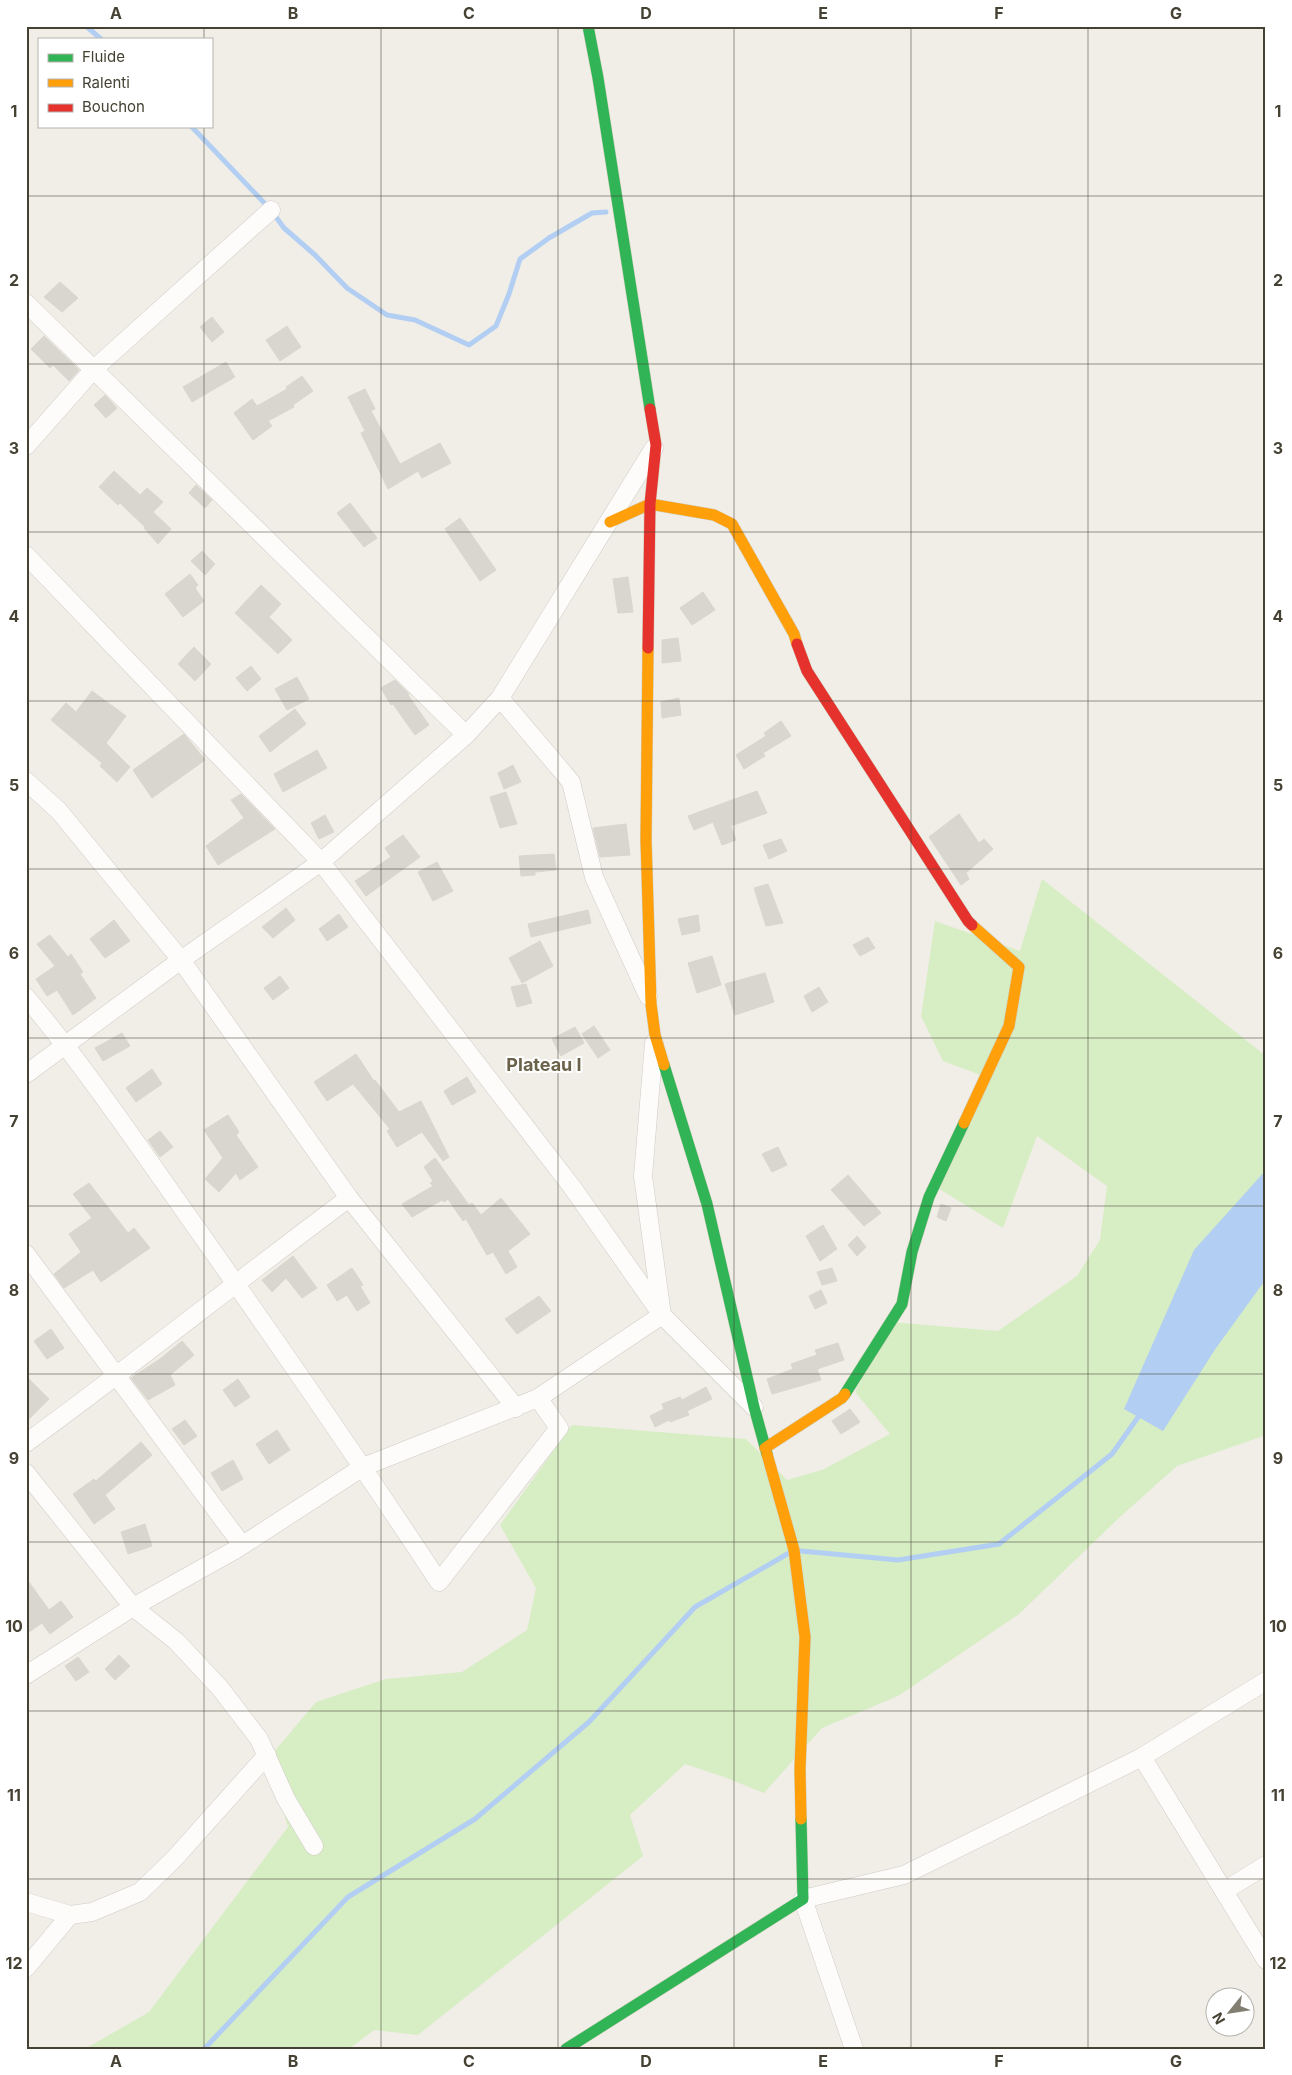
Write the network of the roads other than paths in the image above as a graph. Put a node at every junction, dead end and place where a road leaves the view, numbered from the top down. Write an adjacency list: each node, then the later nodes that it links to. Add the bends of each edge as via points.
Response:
1 (588, 26): 5 (street)
2 (270, 210): 4 (street)
3 (26, 303): 4 (street)
4 (94, 369): 6 (street); 11 (street)
5 (656, 445): 7 (street); 8 (street)
6 (26, 446)
7 (650, 504): 8 (street); 16 (street, via 646,840); 29 (street, via 714,515 732,524 794,634 807,671 900,818 968,921 1019,967 1009,1026 929,1197 912,1252 902,1304 842,1398)
8 (610, 522): 10 (street)
9 (26, 555): 13 (street)
10 (500, 698): 11 (street); 16 (street, via 571,782 594,877)
11 (466, 734): 13 (street)
12 (26, 781): 14 (street, via 59,812)
13 (321, 862): 14 (street); 23 (street, via 572,1187)
14 (181, 960): 18 (street); 20 (street)
15 (26, 997): 18 (street)
16 (651, 1004): 17 (street)
17 (655, 1035): 23 (street, via 644,1176); 26 (street, via 707,1204)
18 (65, 1044): 19 (street); 22 (street)
19 (26, 1074)
20 (349, 1198): 22 (street); 27 (street)
21 (26, 1254): 24 (street)
22 (235, 1283): 24 (street); 30 (street)
23 (662, 1315): 25 (street); 26 (street)
24 (116, 1377): 28 (street); 32 (street)
25 (538, 1398): 27 (street); 30 (street, via 559,1428 439,1582)
26 (754, 1407): 29 (street)
27 (516, 1408): 30 (street)
28 (26, 1443)
29 (765, 1448): 41 (street, via 794,1550 805,1637 800,1769)
30 (364, 1467): 32 (street)
31 (26, 1473): 33 (street)
32 (242, 1545): 33 (street)
33 (134, 1607): 34 (street); 36 (street, via 176,1641 220,1688)
34 (26, 1675)
35 (1266, 1681): 37 (street)
36 (267, 1755): 38 (street, via 286,1799); 43 (street, via 140,1892 92,1912)
37 (1142, 1757): 40 (street); 41 (street, via 904,1875)
38 (314, 1846)
39 (1266, 1865): 40 (street)
40 (1224, 1891): 44 (street)
41 (803, 1899): 46 (street); 47 (street)
42 (26, 1902): 43 (street)
43 (70, 1914): 45 (street)
44 (1266, 1960)
45 (26, 1968)
46 (566, 2049)
47 (854, 2049)

